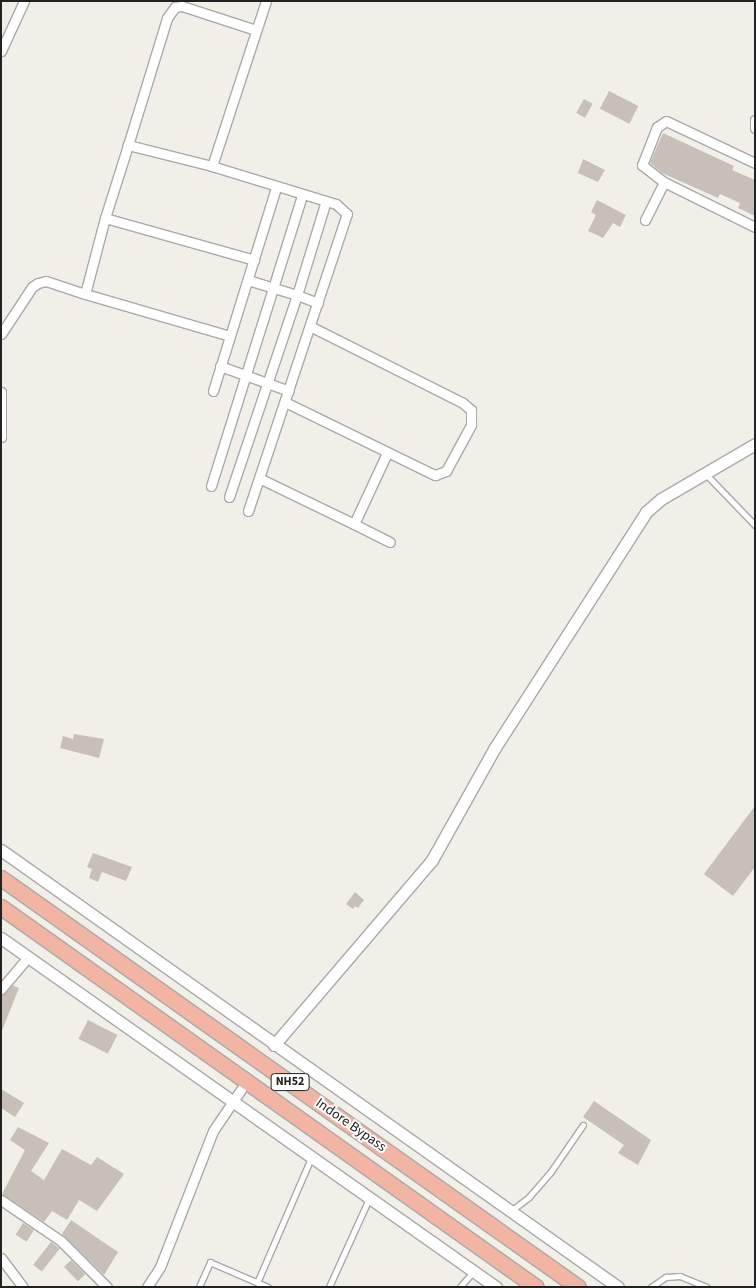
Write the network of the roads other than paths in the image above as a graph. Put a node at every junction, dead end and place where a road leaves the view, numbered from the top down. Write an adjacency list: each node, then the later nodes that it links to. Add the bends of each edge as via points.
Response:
1 (24, 1): 4 (street)
2 (266, 1): 3 (street)
3 (256, 30): 7 (street, via 175,7 167,18); 9 (street)
4 (2, 47)
5 (755, 120): 6 (street)
6 (755, 128)
7 (128, 145): 9 (street); 14 (street)
8 (755, 163): 10 (street, via 666,121 657,127 642,165)
9 (212, 166): 11 (street)
10 (664, 182): 15 (street); 16 (street)
11 (276, 187): 12 (street); 17 (street)
12 (302, 194): 13 (street); 19 (street)
13 (326, 201): 21 (street); 22 (street, via 344,208 347,214)
14 (105, 218): 17 (street); 20 (street)
15 (645, 220)
16 (755, 227)
17 (254, 260): 18 (street)
18 (248, 280): 19 (street); 25 (street)
19 (273, 289): 21 (street); 27 (street)
20 (85, 294): 24 (street, via 46,281 38,283 32,287); 25 (street)
21 (297, 296): 22 (street); 28 (street)
22 (318, 303): 23 (street)
23 (310, 326): 30 (street); 35 (street, via 463,403 471,410 471,425 442,474 432,475)
24 (1, 334)
25 (230, 336): 26 (street)
26 (220, 366): 27 (street); 29 (street)
27 (246, 374): 28 (street); 38 (street)
28 (268, 382): 30 (street); 39 (street)
29 (213, 390)
30 (289, 391): 32 (street)
31 (1, 392): 33 (street)
32 (285, 402): 35 (street); 37 (street)
33 (1, 437)
34 (755, 444): 36 (street)
35 (387, 453): 41 (street)
36 (706, 474): 42 (lane); 50 (street, via 661,499 646,512 494,750 432,860)
37 (261, 478): 40 (street); 41 (street)
38 (211, 486)
39 (229, 498)
40 (248, 511)
41 (354, 524): 43 (street)
42 (755, 525)
43 (390, 542)
44 (1, 850): 50 (street)
45 (1, 878): 70 (highway, Indore Bypass / NH52)
46 (1, 907): 51 (highway, Indore Bypass / NH52)
47 (1, 938): 48 (street)
48 (28, 957): 49 (street); 52 (street)
49 (1, 990)
50 (274, 1045): 57 (street)
51 (246, 1082): 52 (street); 69 (highway, Indore Bypass / NH52)
52 (234, 1099): 54 (street); 63 (street, via 206,1145 160,1267)
53 (583, 1125): 57 (lane, via 550,1173 529,1197)
54 (312, 1154): 55 (street); 60 (lane)
55 (371, 1196): 59 (street); 66 (lane)
56 (1, 1200): 62 (street, via 61,1241)
57 (510, 1211): 71 (street)
58 (1, 1258): 61 (street)
59 (474, 1271): 67 (lane); 68 (street)
60 (257, 1282): 64 (lane, via 210,1262); 65 (lane)
61 (23, 1287)
62 (107, 1287)
63 (147, 1287)
64 (199, 1287)
65 (268, 1287)
66 (329, 1287)
67 (460, 1287)
68 (496, 1287)
69 (536, 1287)
70 (578, 1287)
71 (618, 1287)
72 (651, 1287): 73 (lane, via 666,1277 680,1276)
73 (707, 1287)

